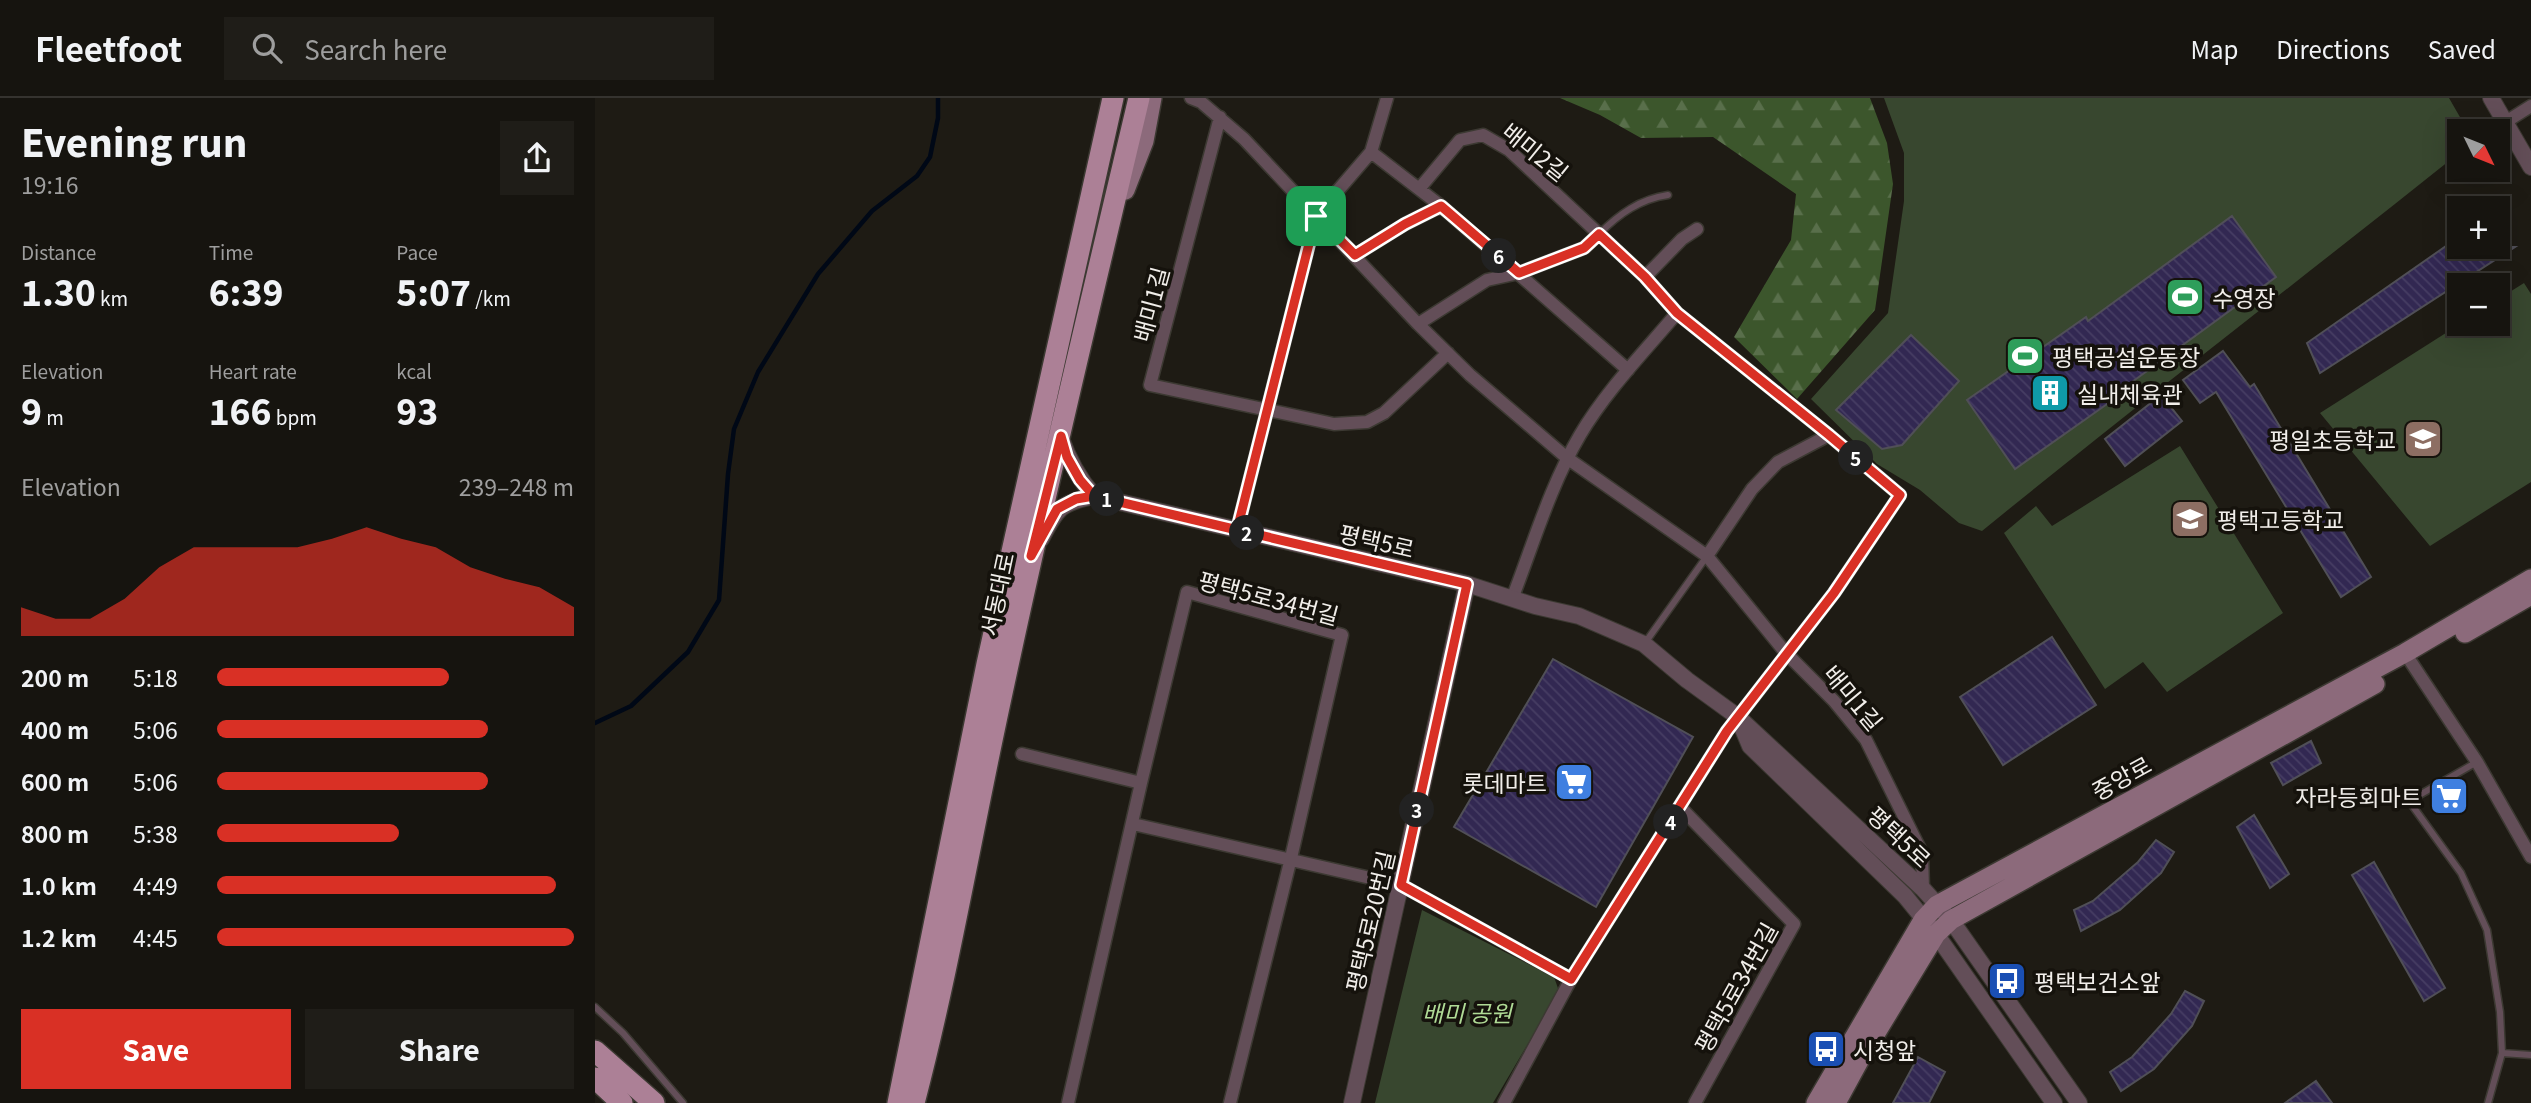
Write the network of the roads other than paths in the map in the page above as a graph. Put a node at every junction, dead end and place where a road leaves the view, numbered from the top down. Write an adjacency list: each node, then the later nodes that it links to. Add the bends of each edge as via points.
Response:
1 (1113, 98): 64 (main road, 서동대로, via 987,664)
2 (1139, 98): 20 (main road, 서동대로)
3 (1152, 98): 20 (main road, via 1144,141)
4 (1388, 98): 12 (street)
5 (2491, 98): 9 (street)
6 (1198, 99): 8 (street, 배미1길)
7 (2531, 106): 10 (street)
8 (1220, 117): 17 (street, 배미1길); 28 (street, 배미1길, via 1150,385)
9 (2502, 119)
10 (2510, 119)
11 (2510, 133): 13 (street)
12 (1371, 152): 14 (street); 17 (street)
13 (2531, 167)
14 (1419, 188): 16 (street); 19 (street, 배미2길, via 1460,140 1483,135 1509,150)
15 (1668, 195): 19 (lane, via 1634,206)
16 (1441, 206): 21 (street); 22 (street)
17 (1316, 216): 21 (street, 배미1길); 28 (street)
18 (1697, 229): 23 (street)
19 (1599, 234): 22 (street, via 1584,248); 23 (street, 배미2길)
20 (1105, 239): 30 (main road, 서동대로)
21 (1355, 255): 25 (street, 배미1길)
22 (1519, 273): 25 (street, via 1487,279); 27 (street)
23 (1645, 277): 24 (street, 배미2길)
24 (1677, 313): 27 (street); 29 (street, 배미2길)
25 (1418, 324): 26 (street, 배미1길)
26 (1448, 353): 28 (street, 배미1길, via 1367,422 1334,424); 31 (street, 배미1길)
27 (1628, 370): 31 (street)
28 (1268, 410): 33 (street)
29 (1829, 435): 35 (street, via 1777,462 1752,489); 41 (street, 배미2길, via 1900,495 1834,593)
30 (1061, 436): 32 (street, via 1067,457); 34 (main road, 서동대로)
31 (1567, 458): 35 (street, 배미1길); 38 (street)
32 (1094, 496): 33 (street, 평택5로); 34 (street, via 1057,509)
33 (1237, 530): 37 (street, 평택5로)
34 (1031, 556): 65 (main road, 서동대로, via 949,958)
35 (1707, 556): 40 (lane); 41 (street, 배미1길)
36 (2531, 579): 42 (main road, 중앙로)
37 (1467, 584): 38 (street, 평택5로); 51 (street, 평택5로20번길)
38 (1512, 599): 40 (street, 평택5로, via 1579,616)
39 (2528, 603): 42 (main road, 중앙로)
40 (1644, 644): 43 (street, 평택5로)
41 (1786, 653): 43 (street); 52 (street, 배미1길, via 1866,740 1922,853)
42 (2408, 658): 45 (street); 53 (main road, 중앙로); 54 (main road, 중앙로)
43 (1738, 717): 47 (street); 52 (street, 평택5로); 53 (street, via 1751,746)
44 (1022, 754): 46 (street)
45 (2477, 762): 49 (street); 58 (lane, via 2409,801 2461,873 2487,930)
46 (1140, 783): 48 (street, 평택5로34번길); 50 (street, 평택5로34번길, via 1187,592 1342,635)
47 (1681, 808): 55 (street); 70 (street, 평택5로34번길, via 1794,924)
48 (1133, 824): 50 (street); 66 (street, 평택5로34번길)
49 (2531, 857)
50 (1291, 858): 51 (street); 67 (street, 평택5로34번길)
51 (1401, 885): 55 (street); 68 (street, 평택5로20번길)
52 (1923, 889): 53 (street, 평택5로)
53 (1932, 920): 54 (main road, 중앙로); 71 (main road, 중앙로); 72 (main road, 중앙로); 73 (street)
54 (1951, 920): 74 (street)
55 (1571, 979): 69 (street)
56 (595, 1007): 63 (lane)
57 (595, 1051): 62 (main road)
58 (2502, 1053): 59 (lane); 75 (lane)
59 (2531, 1055)
60 (595, 1079): 61 (main road)
61 (622, 1103)
62 (654, 1103)
63 (683, 1103)
64 (898, 1103)
65 (914, 1103)
66 (1068, 1103)
67 (1230, 1103)
68 (1352, 1103)
69 (1504, 1103)
70 (1695, 1103)
71 (1816, 1103)
72 (1836, 1103)
73 (2054, 1103)
74 (2079, 1103)
75 (2488, 1103)

